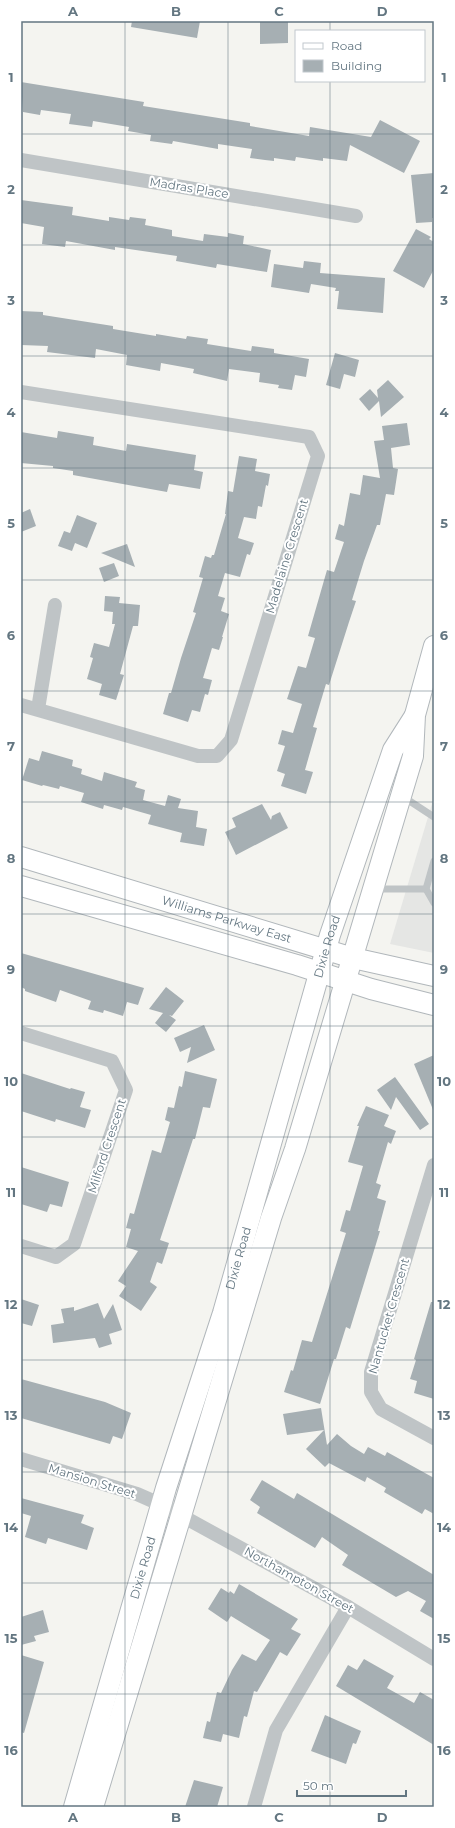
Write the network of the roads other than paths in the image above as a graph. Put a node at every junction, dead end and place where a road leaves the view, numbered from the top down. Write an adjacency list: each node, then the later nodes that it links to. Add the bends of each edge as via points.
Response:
1 (21, 160): 2 (street, Madras Place)
2 (356, 216)
3 (21, 392): 7 (street, Madelaine Crescent, via 309,437 318,456 231,740 217,756 198,756)
4 (55, 605): 7 (street)
5 (434, 646): 8 (main road, Dixie Road)
6 (21, 705): 7 (street, Madelaine Crescent)
7 (38, 709)
8 (415, 715): 9 (main road, Dixie Road, via 413,756); 17 (main road, Dixie Road, via 393,750)
9 (401, 795): 10 (lane); 14 (main road, Dixie Road)
10 (434, 817)
11 (21, 858): 17 (main road, Williams Parkway East)
12 (434, 860): 15 (lane)
13 (21, 886): 19 (main road, Williams Parkway East)
14 (374, 889): 15 (lane); 18 (main road, Dixie Road)
15 (426, 889): 16 (lane)
16 (434, 903)
17 (326, 950): 18 (main road, Williams Parkway East); 19 (main road, Dixie Road)
18 (353, 958): 20 (main road, Williams Parkway East); 21 (main road, Dixie Road)
19 (319, 972): 21 (main road, Williams Parkway East); 28 (main road, Dixie Road, via 223,1313)
20 (432, 972)
21 (346, 981): 22 (main road, Williams Parkway East); 29 (main road, Dixie Road, via 295,1149 271,1218)
22 (434, 1005)
23 (21, 1033): 25 (street, Milford Crescent, via 112,1061 126,1090 74,1244 56,1257)
24 (434, 1165): 26 (street, Nantucket Crescent, via 371,1372 371,1392 380,1409)
25 (21, 1246)
26 (434, 1438)
27 (21, 1460): 28 (street, Mansion Street, via 137,1494)
28 (162, 1505): 29 (street, Northampton Street); 32 (main road, Dixie Road)
29 (182, 1515): 30 (street, Northampton Street); 33 (main road, Dixie Road)
30 (348, 1607): 31 (street, Northampton Street); 34 (street, via 276,1730)
31 (434, 1659)
32 (74, 1807)
33 (93, 1807)
34 (254, 1807)

